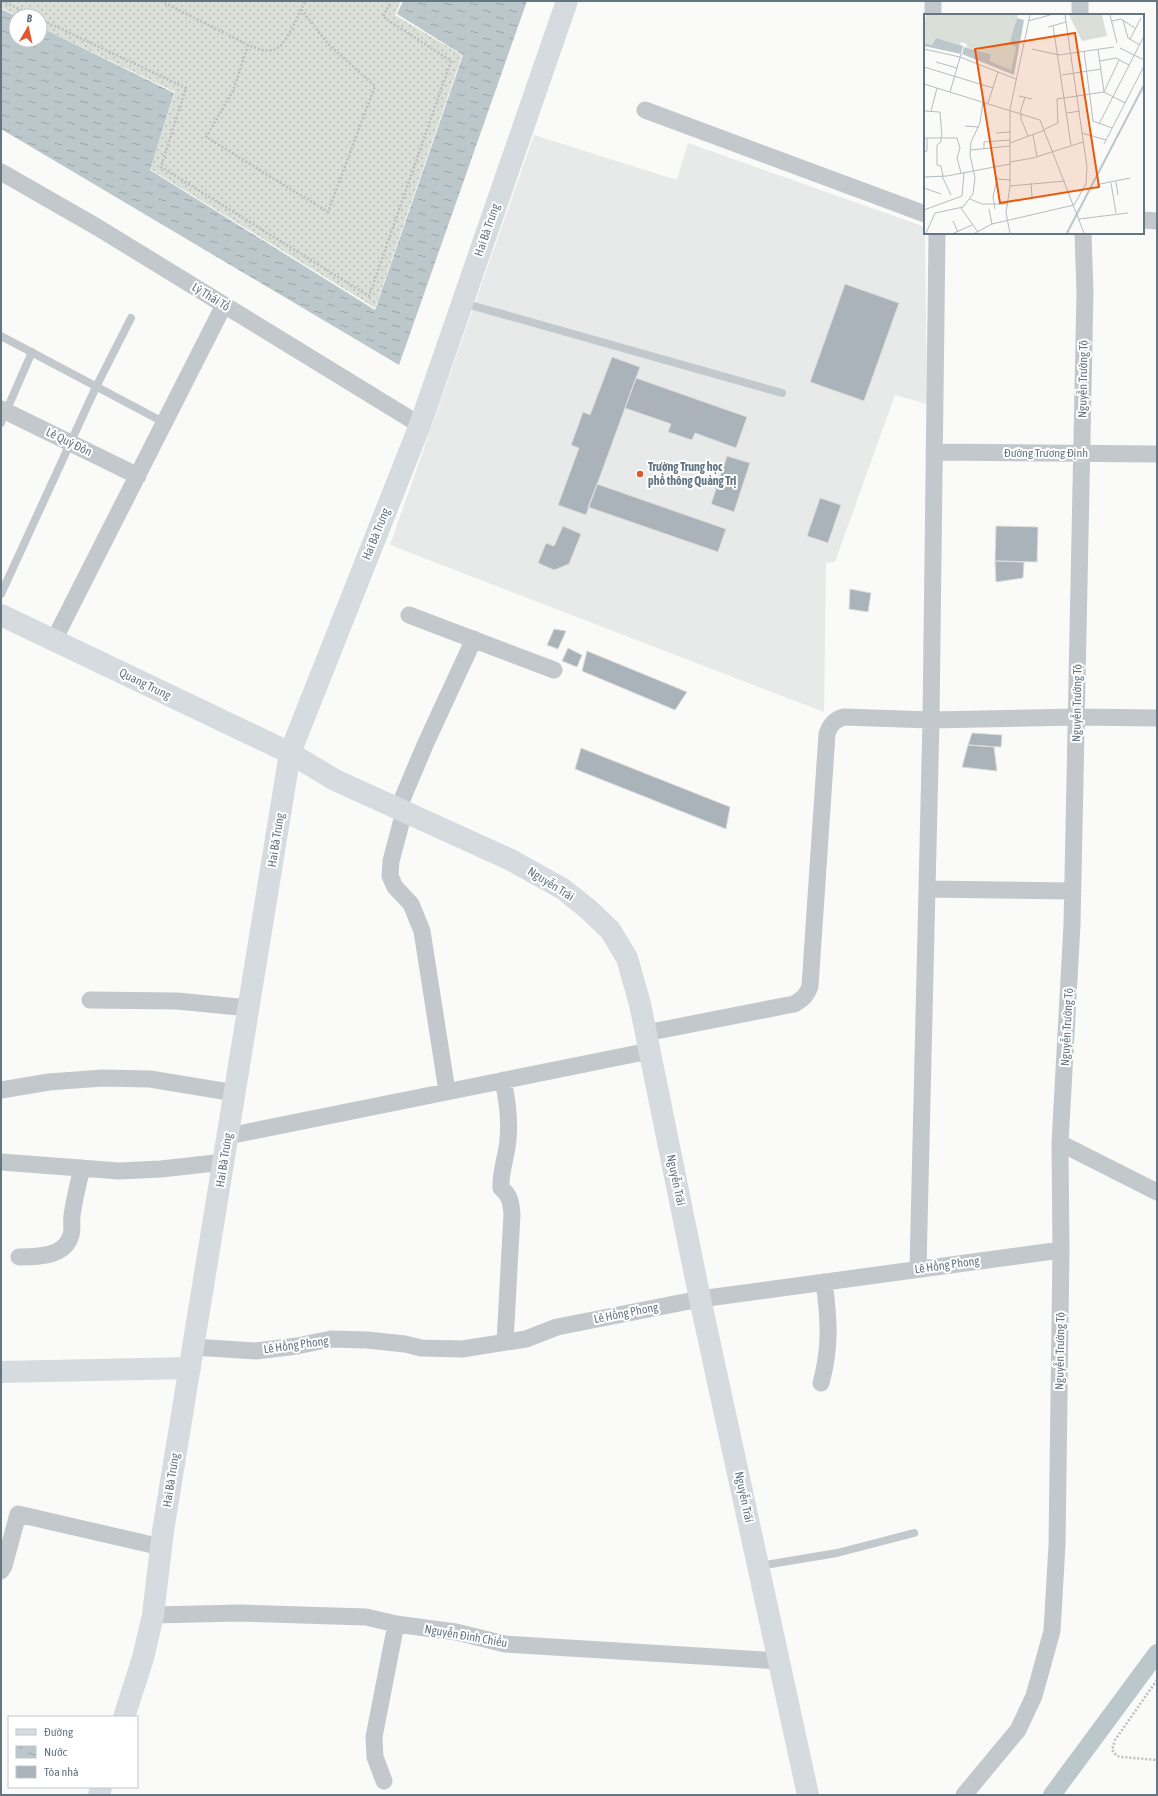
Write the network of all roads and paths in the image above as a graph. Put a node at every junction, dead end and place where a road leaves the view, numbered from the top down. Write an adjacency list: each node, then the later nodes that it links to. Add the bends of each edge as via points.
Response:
1 (2, 1): 8 (path)
2 (161, 1): 13 (path)
3 (305, 1): 9 (path)
4 (391, 1): 12 (path, via 383,17 451,61 369,296 161,167 186,88)
5 (567, 1): 21 (main road, Hai Bà Trưng)
6 (933, 1): 10 (street)
7 (1080, 1): 11 (street)
8 (17, 8)
9 (301, 9): 13 (path, via 283,45 274,50 262,50); 13 (path, via 329,45 374,86 328,212 206,137 233,91)
10 (933, 14)
11 (1080, 14)
12 (48, 23)
13 (248, 45)
14 (645, 110): 16 (street)
15 (1, 172): 22 (street, Lý Thái Tổ)
16 (924, 214)
17 (1144, 220): 18 (street)
18 (1157, 221)
19 (937, 234): 32 (street)
20 (1083, 234): 33 (street, Nguyễn Trường Tộ, via 1085,292)
21 (462, 302): 27 (lane); 30 (main road, Hai Bà Trưng)
22 (224, 305): 29 (street); 30 (street, Lý Thái Tổ)
23 (131, 318): 26 (lane)
24 (1, 336): 25 (lane)
25 (32, 352): 26 (lane); 28 (lane)
26 (96, 386): 29 (lane); 31 (lane)
27 (782, 393)
28 (3, 414): 31 (street, Lê Quý Đôn)
29 (164, 423): 35 (street)
30 (420, 425): 45 (main road, Hai Bà Trưng)
31 (71, 443): 35 (street, Lê Quý Đôn); 36 (lane)
32 (934, 452): 33 (street, Đường Trương Định); 44 (street)
33 (1082, 453): 34 (street, Đường Trương Định); 42 (street, Nguyễn Trường Tộ)
34 (1157, 454)
35 (138, 476): 40 (street)
36 (1, 594)
37 (1, 615): 40 (main road, Quang Trung)
38 (409, 615): 39 (street)
39 (474, 639): 41 (street); 46 (street, via 425,745)
40 (54, 640): 45 (main road, Quang Trung)
41 (554, 670)
42 (1077, 717): 43 (street); 44 (street); 48 (street, Nguyễn Trường Tộ)
43 (1157, 718)
44 (931, 720): 47 (street); 51 (street, via 844,717 833,722 829,728 810,986 802,1000)
45 (290, 753): 46 (main road, Nguyễn Trãi, via 335,780); 50 (main road, Hai Bà Trưng)
46 (401, 810): 51 (main road, Nguyễn Trãi, via 511,860 563,889 588,909 610,930 627,958); 54 (street, via 390,876 395,887 411,904 422,931)
47 (927, 889): 48 (street); 64 (street)
48 (1073, 891): 57 (street, Nguyễn Trường Tộ)
49 (90, 1000): 50 (street, via 177,1001)
50 (249, 1008): 55 (main road, Hai Bà Trưng)
51 (648, 1042): 52 (street); 66 (main road, Nguyễn Trãi)
52 (502, 1080): 54 (street); 67 (street, via 509,1110 501,1188 508,1193 512,1214)
53 (1, 1090): 55 (street, via 49,1082 102,1078 150,1079)
54 (447, 1091): 56 (street)
55 (235, 1093): 56 (main road, Hai Bà Trưng)
56 (228, 1136): 59 (main road, Hai Bà Trưng)
57 (1060, 1143): 61 (street); 62 (street, Nguyễn Trường Tộ)
58 (1, 1162): 60 (street)
59 (224, 1162): 60 (street, via 147,1170); 68 (main road, Hai Bà Trưng)
60 (82, 1168): 63 (street, via 69,1240 58,1251 41,1257)
61 (1157, 1192)
62 (1061, 1250): 64 (street, Lê Hồng Phong); 83 (street, Nguyễn Trường Tộ, via 1057,1545 1052,1631 1034,1696 1018,1730)
63 (19, 1257)
64 (918, 1269): 65 (street, Lê Hồng Phong)
65 (824, 1282): 66 (street, Lê Hồng Phong); 70 (street, via 829,1331 826,1366)
66 (700, 1299): 67 (street, Lê Hồng Phong, via 557,1327 526,1339); 73 (main road, Nguyễn Trãi)
67 (505, 1342): 68 (street, Lê Hồng Phong, via 462,1350 421,1348 367,1340 331,1339 296,1346)
68 (191, 1358): 69 (main road, Lê Hồng Phong); 72 (main road, Hai Bà Trưng)
69 (1, 1372)
70 (821, 1383)
71 (914, 1533): 73 (lane, via 837,1553)
72 (161, 1547): 74 (street, via 18,1514); 75 (main road, Hai Bà Trưng)
73 (759, 1566): 77 (main road, Nguyễn Trãi)
74 (1, 1571)
75 (153, 1615): 76 (street, Nguyễn Đình Chiểu, via 240,1613 366,1616); 79 (main road, Hai Bà Trưng, via 143,1658)
76 (396, 1624): 77 (street, Nguyễn Đình Chiểu, via 456,1632 505,1644); 81 (street, via 374,1742 376,1762)
77 (779, 1661): 82 (main road, Nguyễn Trãi)
78 (1157, 1680): 80 (path, via 1115,1740 1112,1750 1116,1756)
79 (124, 1716)
80 (1157, 1760)
81 (384, 1781)
82 (808, 1795)
83 (964, 1795)

